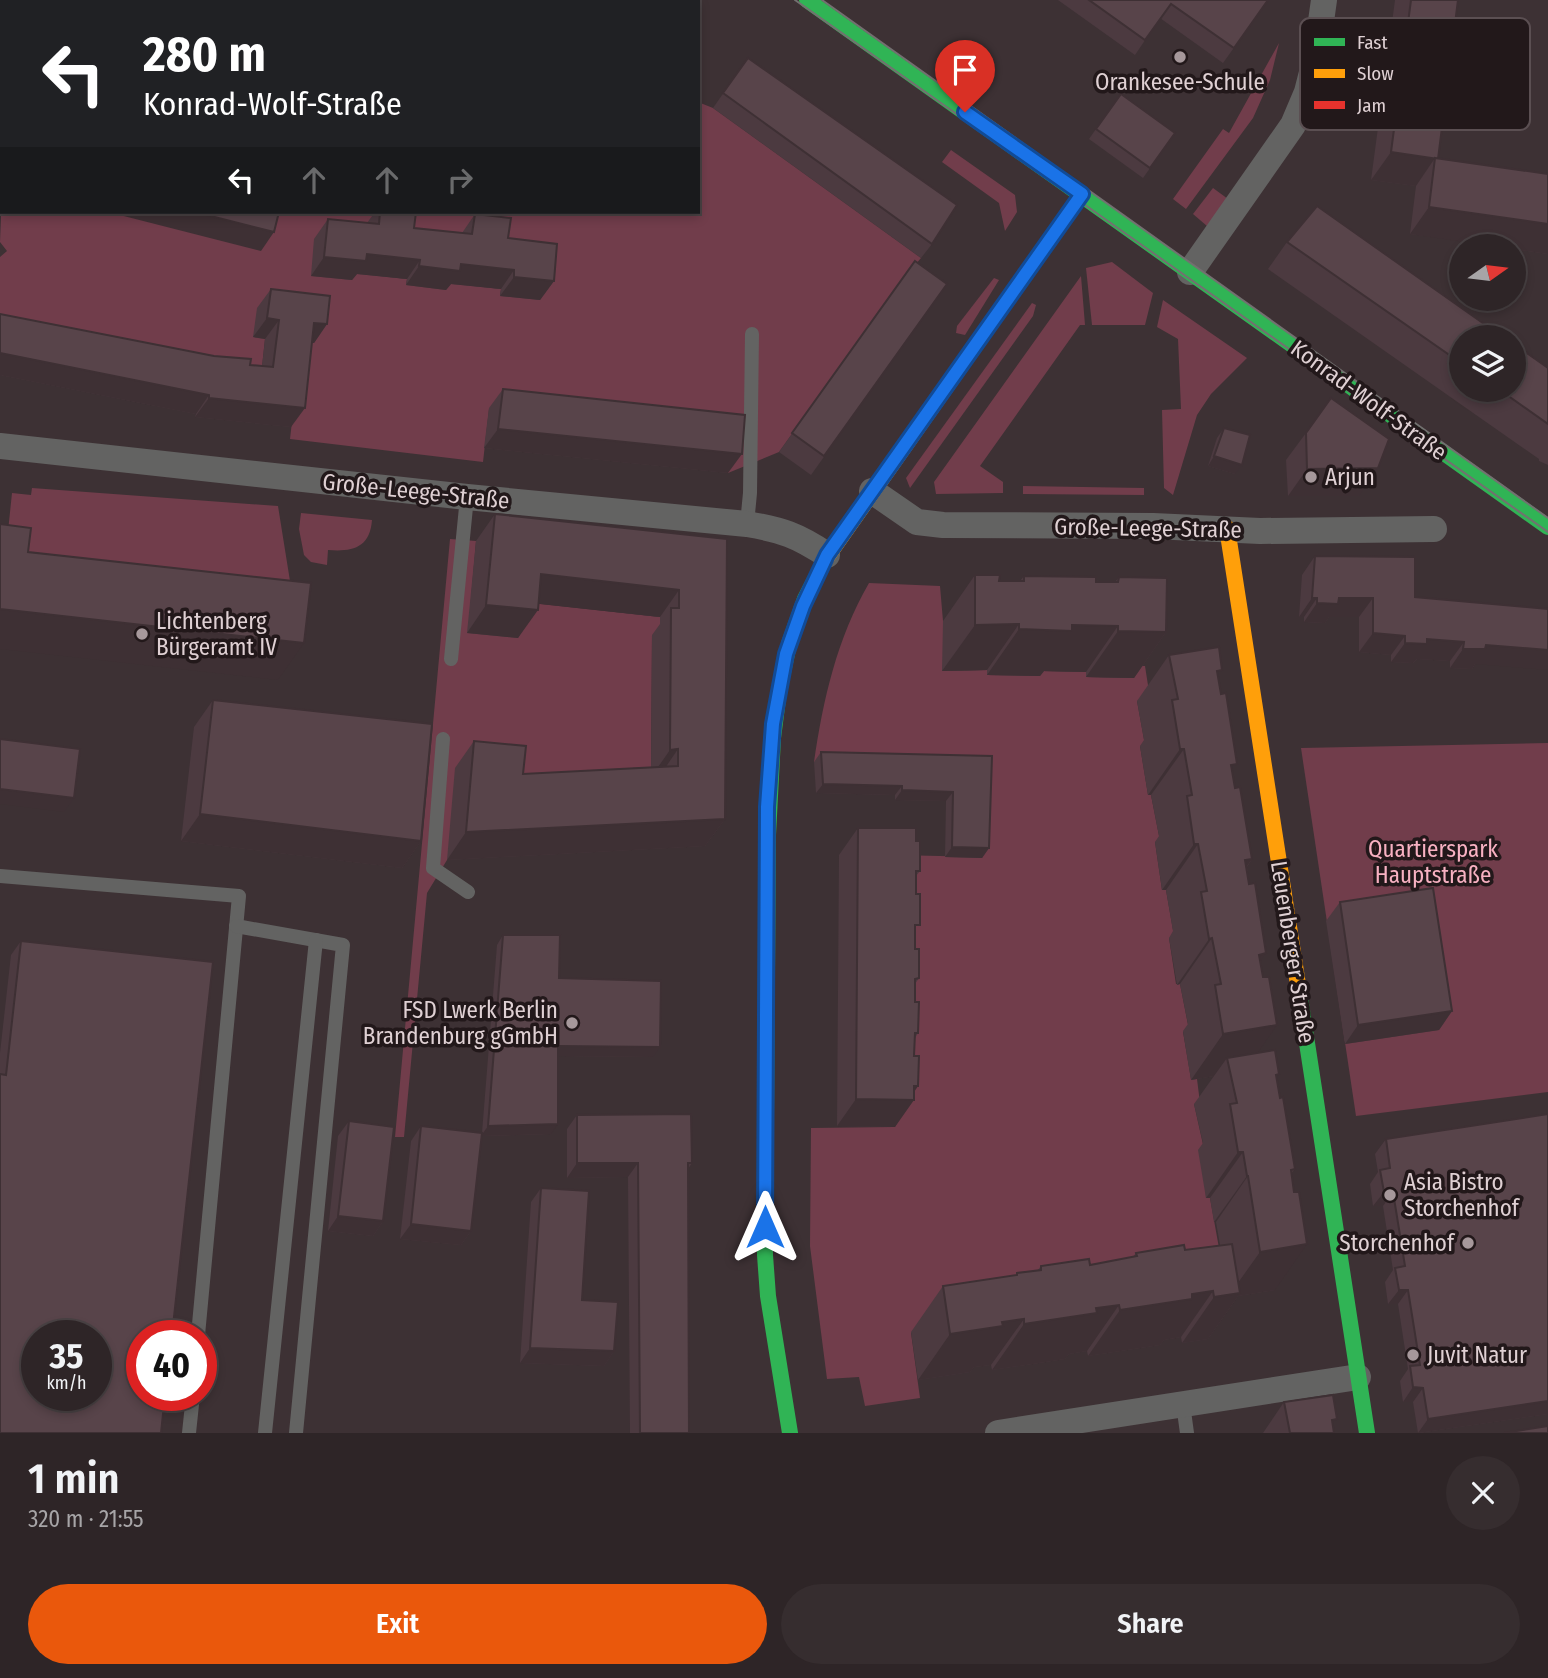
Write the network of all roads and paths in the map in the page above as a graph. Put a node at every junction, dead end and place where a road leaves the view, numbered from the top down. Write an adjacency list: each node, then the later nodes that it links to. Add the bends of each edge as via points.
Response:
1 (807, 0): 5 (street, Konrad-Wolf-Straße)
2 (1324, 0): 3 (street)
3 (1321, 18)
4 (1300, 108): 6 (street)
5 (1082, 194): 6 (street, Konrad-Wolf-Straße); 9 (street)
6 (1190, 272): 12 (street, Konrad-Wolf-Straße)
7 (752, 334): 11 (lane)
8 (0, 446): 10 (street, Große-Leege-Straße)
9 (872, 491): 13 (street, Große-Leege-Straße, via 917,522 943,525); 15 (street)
10 (467, 497): 11 (street, Große-Leege-Straße); 16 (lane)
11 (747, 524): 15 (street, Große-Leege-Straße, via 779,529)
12 (1548, 527)
13 (1227, 528): 14 (street, Große-Leege-Straße); 23 (street, Leuenberger Straße)
14 (1434, 529)
15 (827, 555): 29 (street, via 786,654 773,724 767,807 765,1255)
16 (450, 659)
17 (443, 739): 19 (lane, via 433,868)
18 (0, 876): 20 (lane, via 239,896)
19 (468, 892)
20 (236, 926): 21 (lane); 22 (lane)
21 (316, 940): 27 (lane); 28 (lane, via 343,945)
22 (199, 1320)
23 (1358, 1377): 24 (street); 32 (street, Leuenberger Straße)
24 (1182, 1404): 30 (street); 31 (lane)
25 (191, 1411): 26 (lane)
26 (189, 1433)
27 (265, 1433)
28 (296, 1433)
29 (790, 1433)
30 (998, 1433)
31 (1187, 1433)
32 (1367, 1433)

